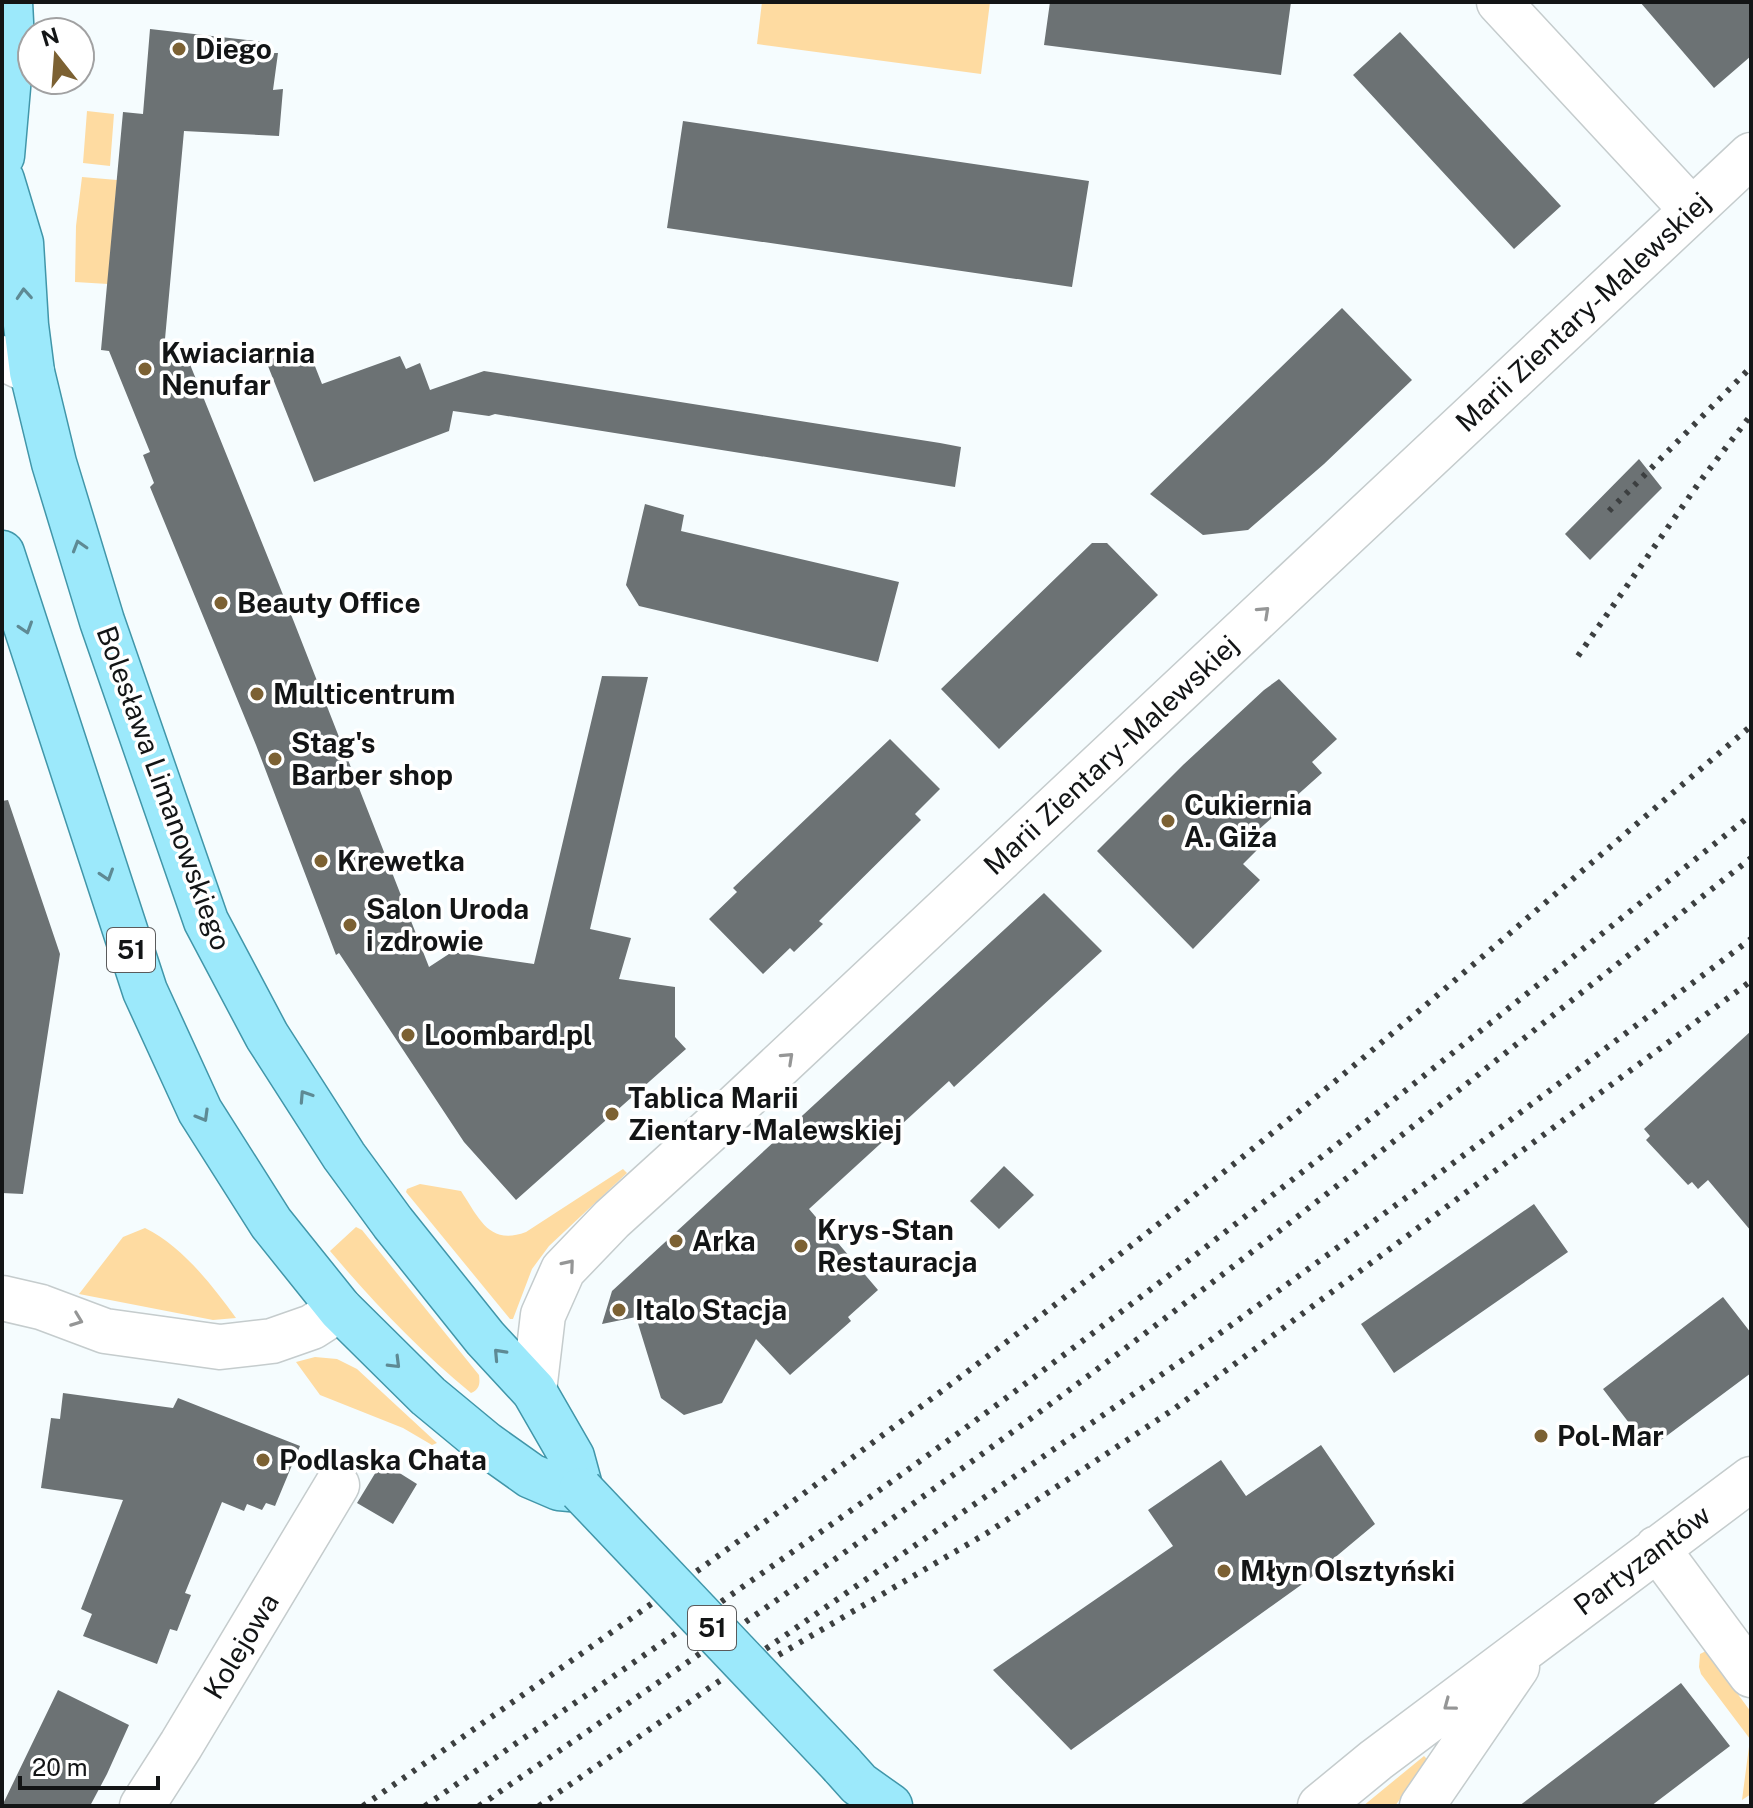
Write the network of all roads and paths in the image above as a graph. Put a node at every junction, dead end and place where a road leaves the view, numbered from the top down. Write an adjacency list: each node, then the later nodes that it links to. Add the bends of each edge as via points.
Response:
1 (10, 2): 4 (main road, via 12,42)
2 (1499, 2): 6 (street)
3 (1751, 155): 6 (street, Marii Zientary-Malewskiej)
4 (2, 156)
5 (2, 180): 7 (main road, Bolesława Limanowskiego / 51, one-way to 5, via 26,325 21,243)
6 (1692, 210): 11 (street, Marii Zientary-Malewskiej, one-way to 6, via 543,1315 563,1270 612,1219)
7 (17, 365): 11 (main road, Bolesława Limanowskiego / 51, one-way to 7, via 475,1327 344,1156 267,1036 206,921)
8 (2, 553): 10 (main road, 51, one-way to 10, via 145,991 200,1111 271,1223)
9 (2, 1298): 10 (street, one-way to 10, via 105,1331 220,1347 272,1341 312,1327)
10 (340, 1309): 14 (main road, 51, one-way to 14, via 428,1396 486,1444 531,1476 559,1488)
11 (534, 1391): 14 (main road, Bolesława Limanowskiego / 51, via 572,1457)
12 (1751, 1479): 15 (street, Partyzantów)
13 (337, 1485): 19 (street, Kolejowa)
14 (581, 1490): 18 (main road, Bolesława Limanowskiego / 51, bridge)
15 (1657, 1548): 16 (street, Partyzantów); 17 (street)
16 (1534, 1641): 20 (street, Partyzantów, one-way to 20); 21 (street, Partyzantów)
17 (1751, 1675)
18 (865, 1790)
19 (142, 1806)
20 (1320, 1806)
21 (1422, 1806)

